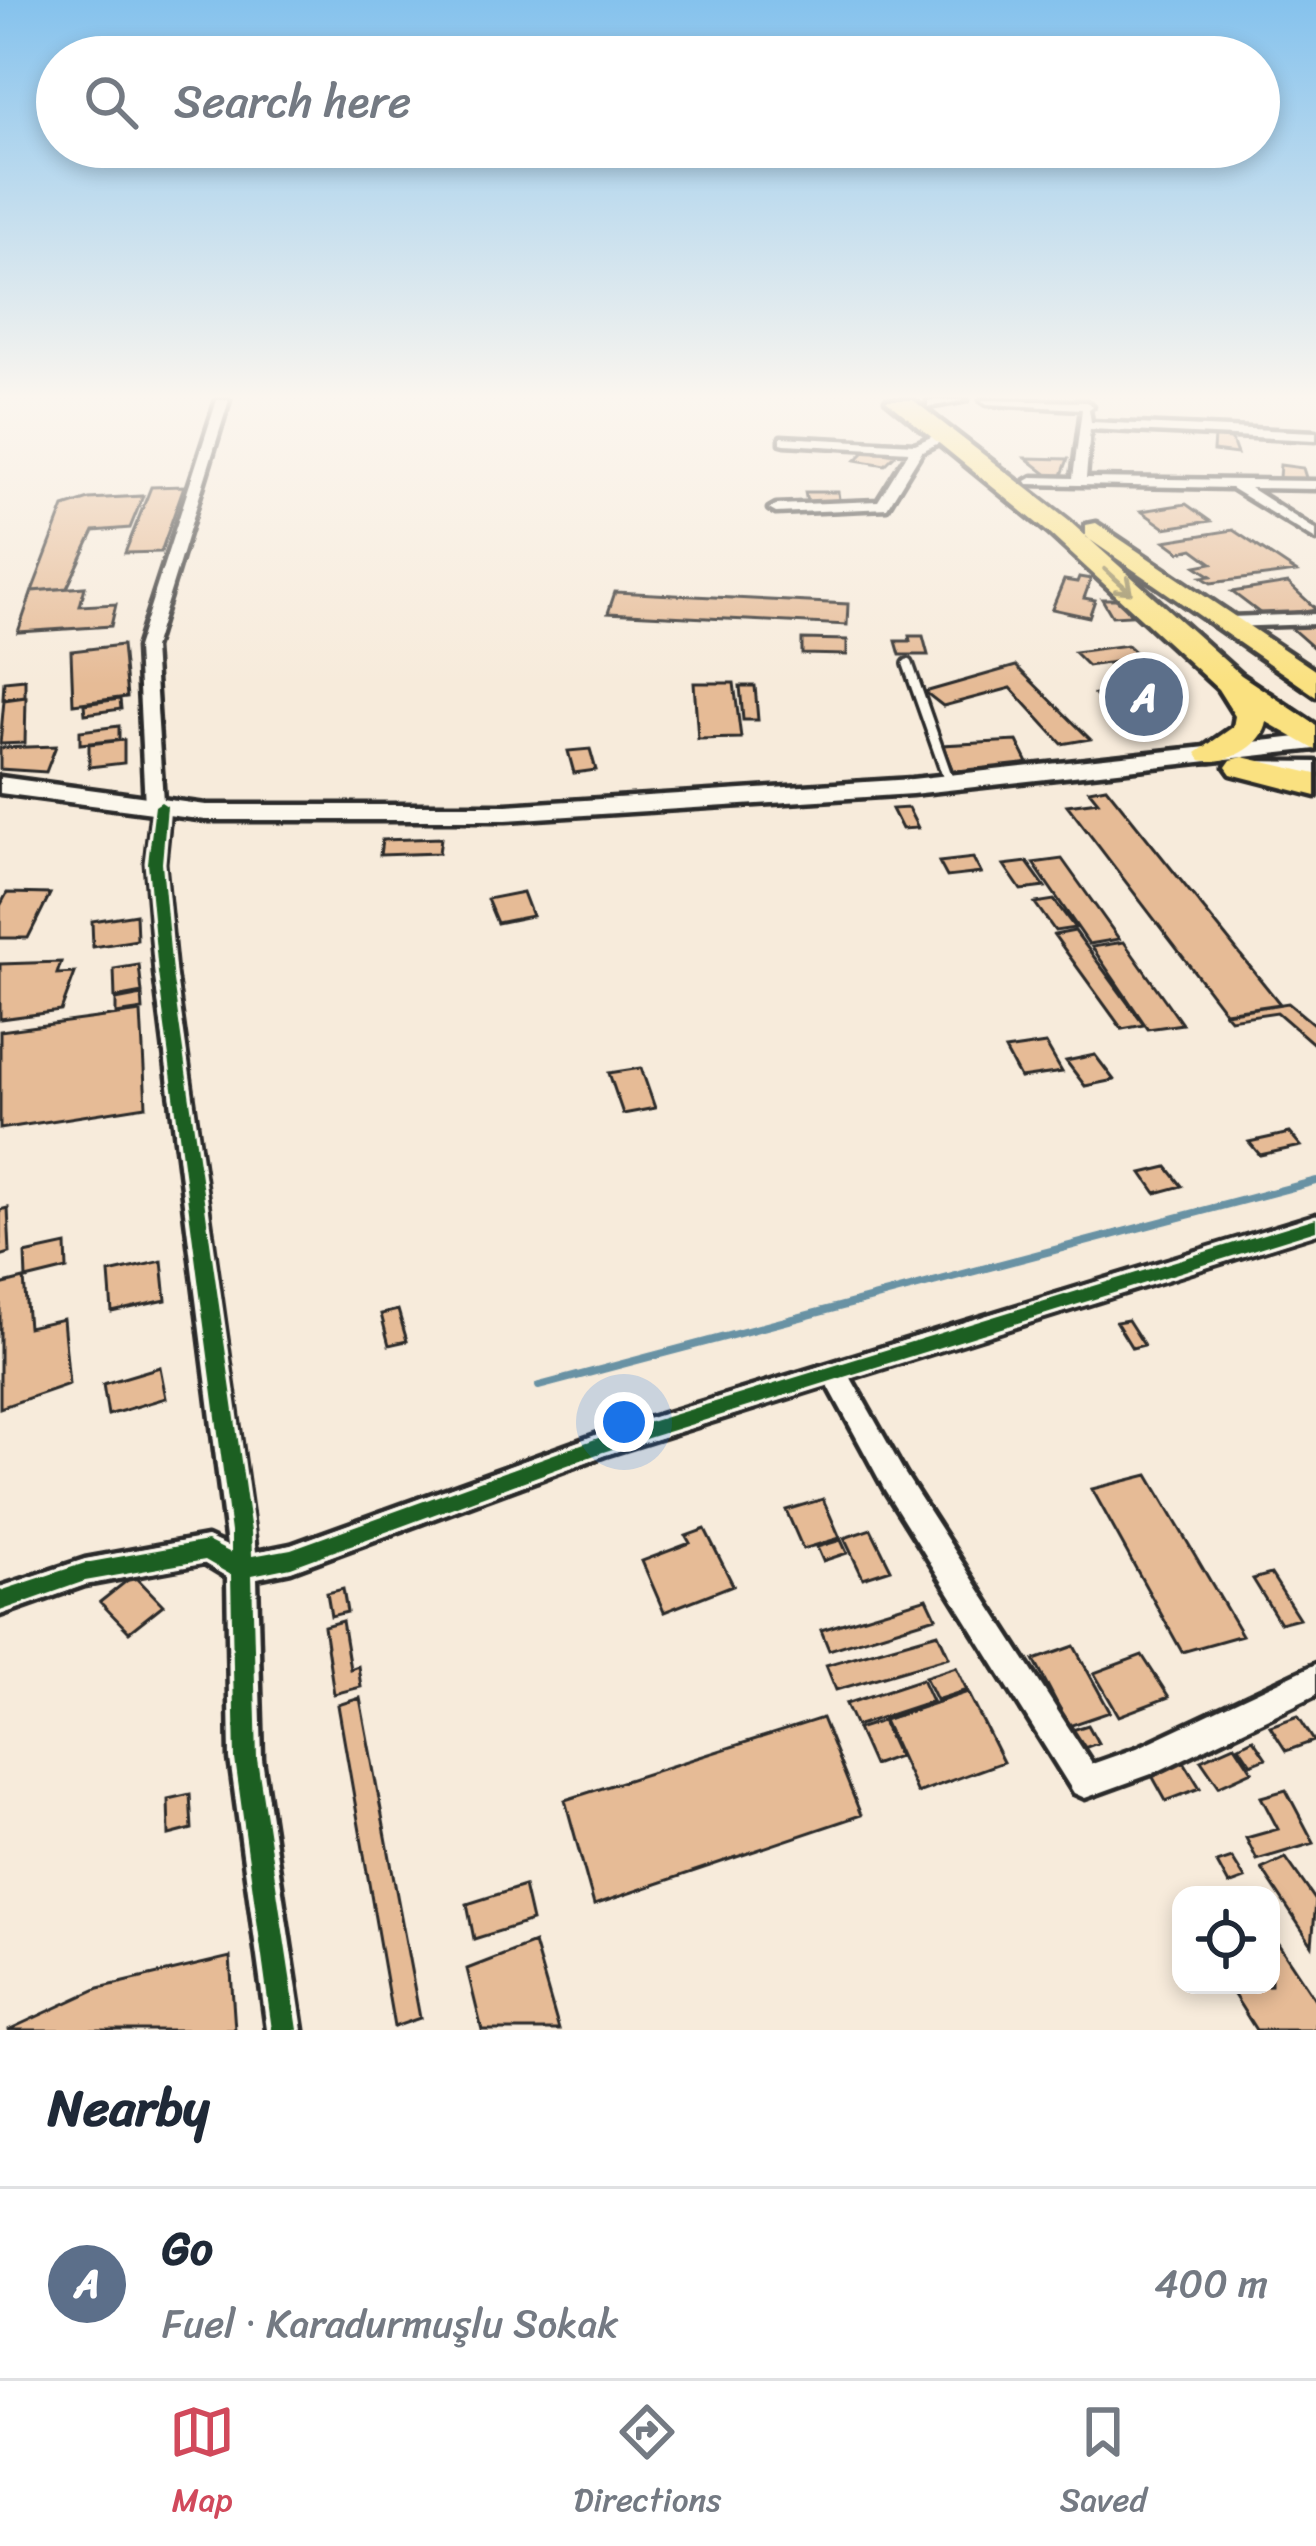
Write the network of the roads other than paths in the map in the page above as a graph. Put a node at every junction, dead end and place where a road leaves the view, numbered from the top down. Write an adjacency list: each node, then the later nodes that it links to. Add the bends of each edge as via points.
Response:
1 (193, 495): 19 (street, via 145,648)
2 (890, 495): 6 (street, via 882,505)
3 (1010, 495): 12 (highway, one-way to 12, via 1059,527)
4 (1052, 495): 9 (highway)
5 (1252, 495): 7 (street)
6 (776, 509)
7 (1316, 536)
8 (1316, 619): 9 (street)
9 (1229, 622): 11 (highway)
10 (908, 664): 16 (lane)
11 (1309, 679)
12 (1230, 682): 13 (highway); 14 (highway, via 1252,716)
13 (1316, 741): 14 (main road)
14 (1228, 760): 15 (main road); 16 (main road); 18 (highway)
15 (1316, 769)
16 (949, 781): 19 (main road, via 517,811 232,814)
17 (0, 785): 19 (main road)
18 (1316, 785)
19 (157, 806): 22 (street, via 165,973 241,1532)
20 (1316, 1224): 21 (street)
21 (835, 1373): 22 (street, via 601,1444 292,1558); 24 (street, via 895,1483 1085,1782)
22 (238, 1568): 23 (street, via 207,1550 85,1572); 25 (street, via 246,1759)
23 (0, 1601)
24 (1316, 1679)
25 (285, 2030)

